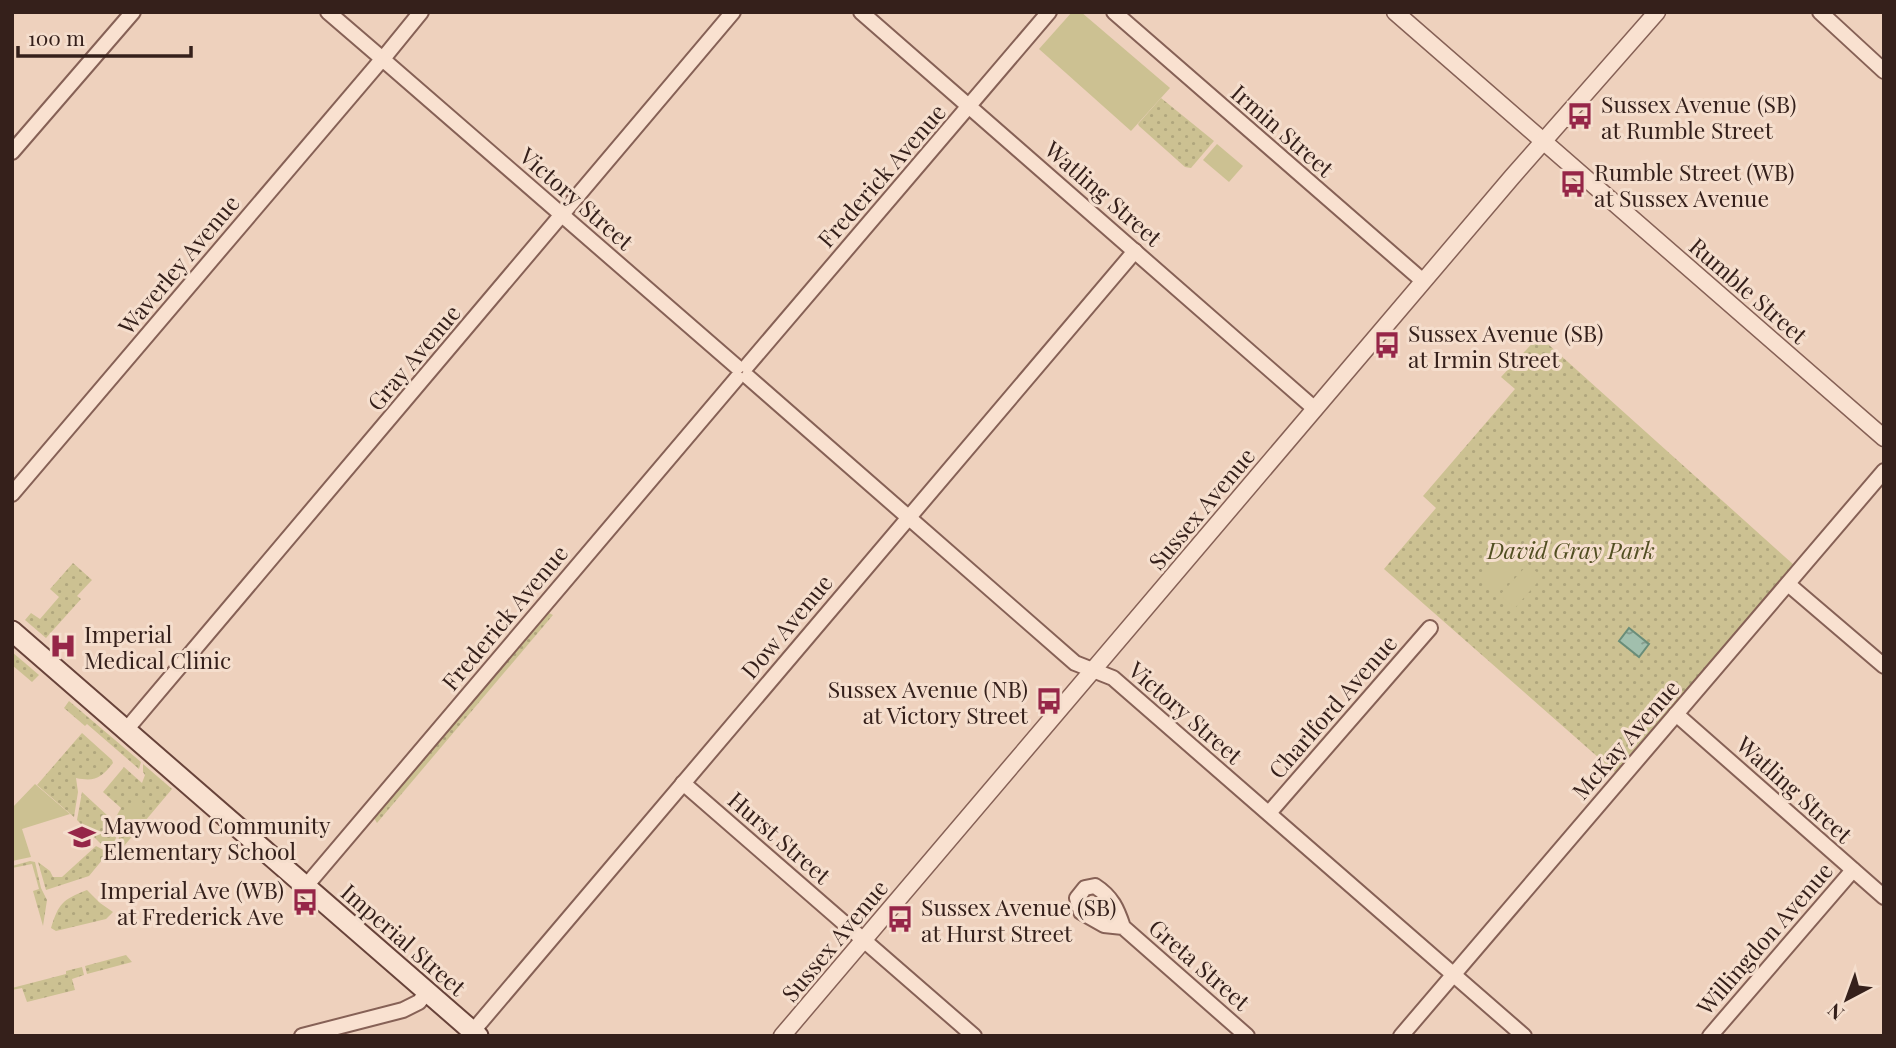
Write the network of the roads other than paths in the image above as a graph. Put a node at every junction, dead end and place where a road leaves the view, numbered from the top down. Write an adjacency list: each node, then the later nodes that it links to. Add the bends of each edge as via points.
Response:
1 (133, 12): 15 (street)
2 (328, 12): 11 (street, Victory Street)
3 (421, 12): 11 (street, Waverley Avenue)
4 (733, 12): 16 (street, Gray Avenue)
5 (861, 12): 13 (street, Watling Street)
6 (1049, 12): 13 (street, Frederick Avenue)
7 (1114, 12): 18 (street, Irmin Street)
8 (1395, 12): 14 (street, Rumble Street)
9 (1657, 12): 14 (street, Sussex Avenue)
10 (1819, 12): 12 (street)
11 (382, 59): 16 (street, Victory Street); 23 (street, Waverley Avenue)
12 (1884, 71)
13 (970, 106): 17 (street, Watling Street); 19 (street, Frederick Avenue)
14 (1544, 141): 18 (street, Sussex Avenue); 21 (street, Rumble Street)
15 (12, 152)
16 (562, 215): 19 (street, Victory Street); 31 (street, Gray Avenue)
17 (1135, 251): 20 (street, Watling Street); 24 (street, Dow Avenue)
18 (1423, 281): 20 (street, Sussex Avenue)
19 (742, 372): 24 (street, Victory Street); 35 (street, Frederick Avenue)
20 (1315, 409): 29 (street, Sussex Avenue)
21 (1884, 438)
22 (1884, 471): 25 (street, McKay Avenue)
23 (12, 494)
24 (910, 516): 29 (street, Victory Street, via 1075,663); 32 (street, Dow Avenue)
25 (1788, 584): 28 (street); 30 (street, McKay Avenue)
26 (1430, 628): 33 (street, Charlford Avenue)
27 (12, 631): 31 (main road, Imperial Street)
28 (1884, 667)
29 (1093, 669): 33 (street, Victory Street, via 1113,678); 38 (street, Sussex Avenue)
30 (1676, 714): 34 (street, Watling Street); 39 (street, McKay Avenue)
31 (126, 730): 35 (main road, Imperial Street)
32 (682, 783): 38 (street, Hurst Street); 41 (street, Dow Avenue)
33 (1269, 813): 39 (street, Victory Street)
34 (1853, 870): 36 (street, Watling Street); 48 (street, Willingdon Avenue)
35 (306, 886): 40 (main road, Imperial Street)
36 (1884, 897)
37 (1123, 927): 45 (street, Greta Street)
38 (864, 941): 43 (street, Sussex Avenue); 44 (street, Hurst Street)
39 (1454, 975): 46 (street, McKay Avenue); 47 (street, Victory Street)
40 (427, 992): 41 (main road, Imperial Street); 42 (street, via 403,1010)
41 (475, 1033)
42 (302, 1036)
43 (782, 1036)
44 (974, 1036)
45 (1247, 1036)
46 (1401, 1036)
47 (1524, 1036)
48 (1710, 1036)

